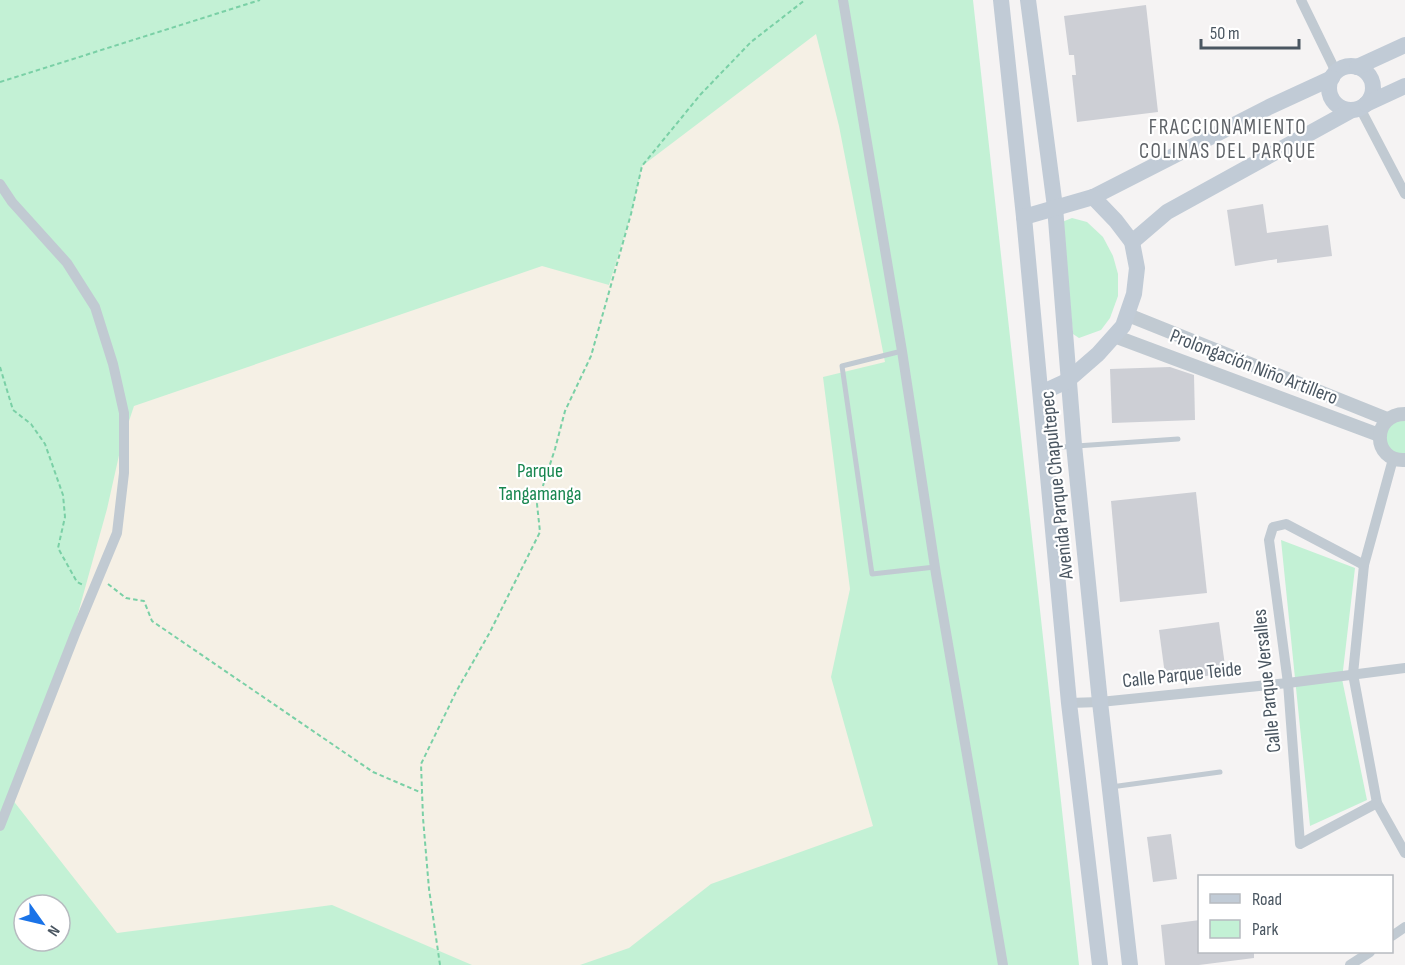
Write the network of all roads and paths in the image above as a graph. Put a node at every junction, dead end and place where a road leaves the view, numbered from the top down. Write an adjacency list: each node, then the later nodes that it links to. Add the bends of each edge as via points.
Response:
1 (260, 0): 10 (path)
2 (805, 0): 42 (path, via 752,42 700,95 642,166 591,356 565,411 537,504 540,532 421,764)
3 (843, 0): 21 (street)
4 (1001, 0): 17 (main road, Avenida Parque Chapultepec)
5 (1028, 0): 16 (main road, Avenida Parque Chapultepec)
6 (1301, 0): 9 (street)
7 (1405, 45): 8 (main road)
8 (1357, 67): 9 (main road, via 1342,68); 12 (main road, via 1372,82 1371,98)
9 (1334, 75): 12 (main road, via 1329,85 1333,100 1345,109); 15 (main road)
10 (0, 82)
11 (1405, 86): 12 (main road)
12 (1359, 107): 14 (street); 18 (main road, via 1167,212)
13 (0, 184): 34 (street, via 67,263 95,307 113,364 124,413 124,472 117,533)
14 (1405, 194)
15 (1093, 197): 16 (main road); 18 (main road)
16 (1054, 207): 17 (main road); 23 (main road, Avenida Parque Chapultepec)
17 (1024, 217): 24 (main road, Avenida Parque Chapultepec)
18 (1132, 242): 19 (main road, via 1137,268)
19 (1128, 315): 20 (main road); 26 (street, Prolongación Niño Artillero)
20 (1114, 336): 23 (main road); 27 (street, Prolongación Niño Artillero)
21 (902, 351): 33 (street); 33 (lane, via 843,366 872,574)
22 (0, 367): 34 (path, via 13,410 31,424 45,444 63,495 65,516 58,548 77,582)
23 (1067, 381): 24 (main road); 29 (main road, Avenida Parque Chapultepec)
24 (1041, 393): 30 (main road, Avenida Parque Chapultepec)
25 (1405, 414): 26 (street)
26 (1387, 419): 27 (street)
27 (1379, 435): 31 (street, via 1382,449)
28 (1178, 439): 29 (lane)
29 (1074, 445): 30 (lane); 38 (main road, Avenida Parque Chapultepec)
30 (1046, 448): 39 (main road, Avenida Parque Chapultepec)
31 (1399, 460): 32 (street)
32 (1364, 565): 36 (street); 37 (street, Calle Parque Versalles, via 1286,524 1273,527 1269,540)
33 (934, 567): 48 (street)
34 (94, 589): 42 (path, via 110,584 126,598 144,601 152,621 217,667 373,772); 44 (street)
35 (1405, 668): 36 (street, Calle Parque Teide)
36 (1353, 674): 37 (street, Calle Parque Teide); 43 (street)
37 (1288, 683): 38 (street, Calle Parque Teide); 43 (street, Calle Parque Versalles, via 1300,844)
38 (1100, 702): 39 (street, Calle Parque Teide); 41 (main road, Avenida Parque Chapultepec)
39 (1069, 703): 49 (main road, Avenida Parque Chapultepec)
40 (1220, 772): 41 (lane)
41 (1110, 787): 50 (main road, Avenida Parque Chapultepec)
42 (422, 793): 47 (path, via 429,889)
43 (1377, 802): 45 (street)
44 (0, 826)
45 (1405, 853)
46 (1367, 953): 51 (street)
47 (440, 965)
48 (1003, 965)
49 (1100, 965)
50 (1130, 965)
51 (1350, 965)

